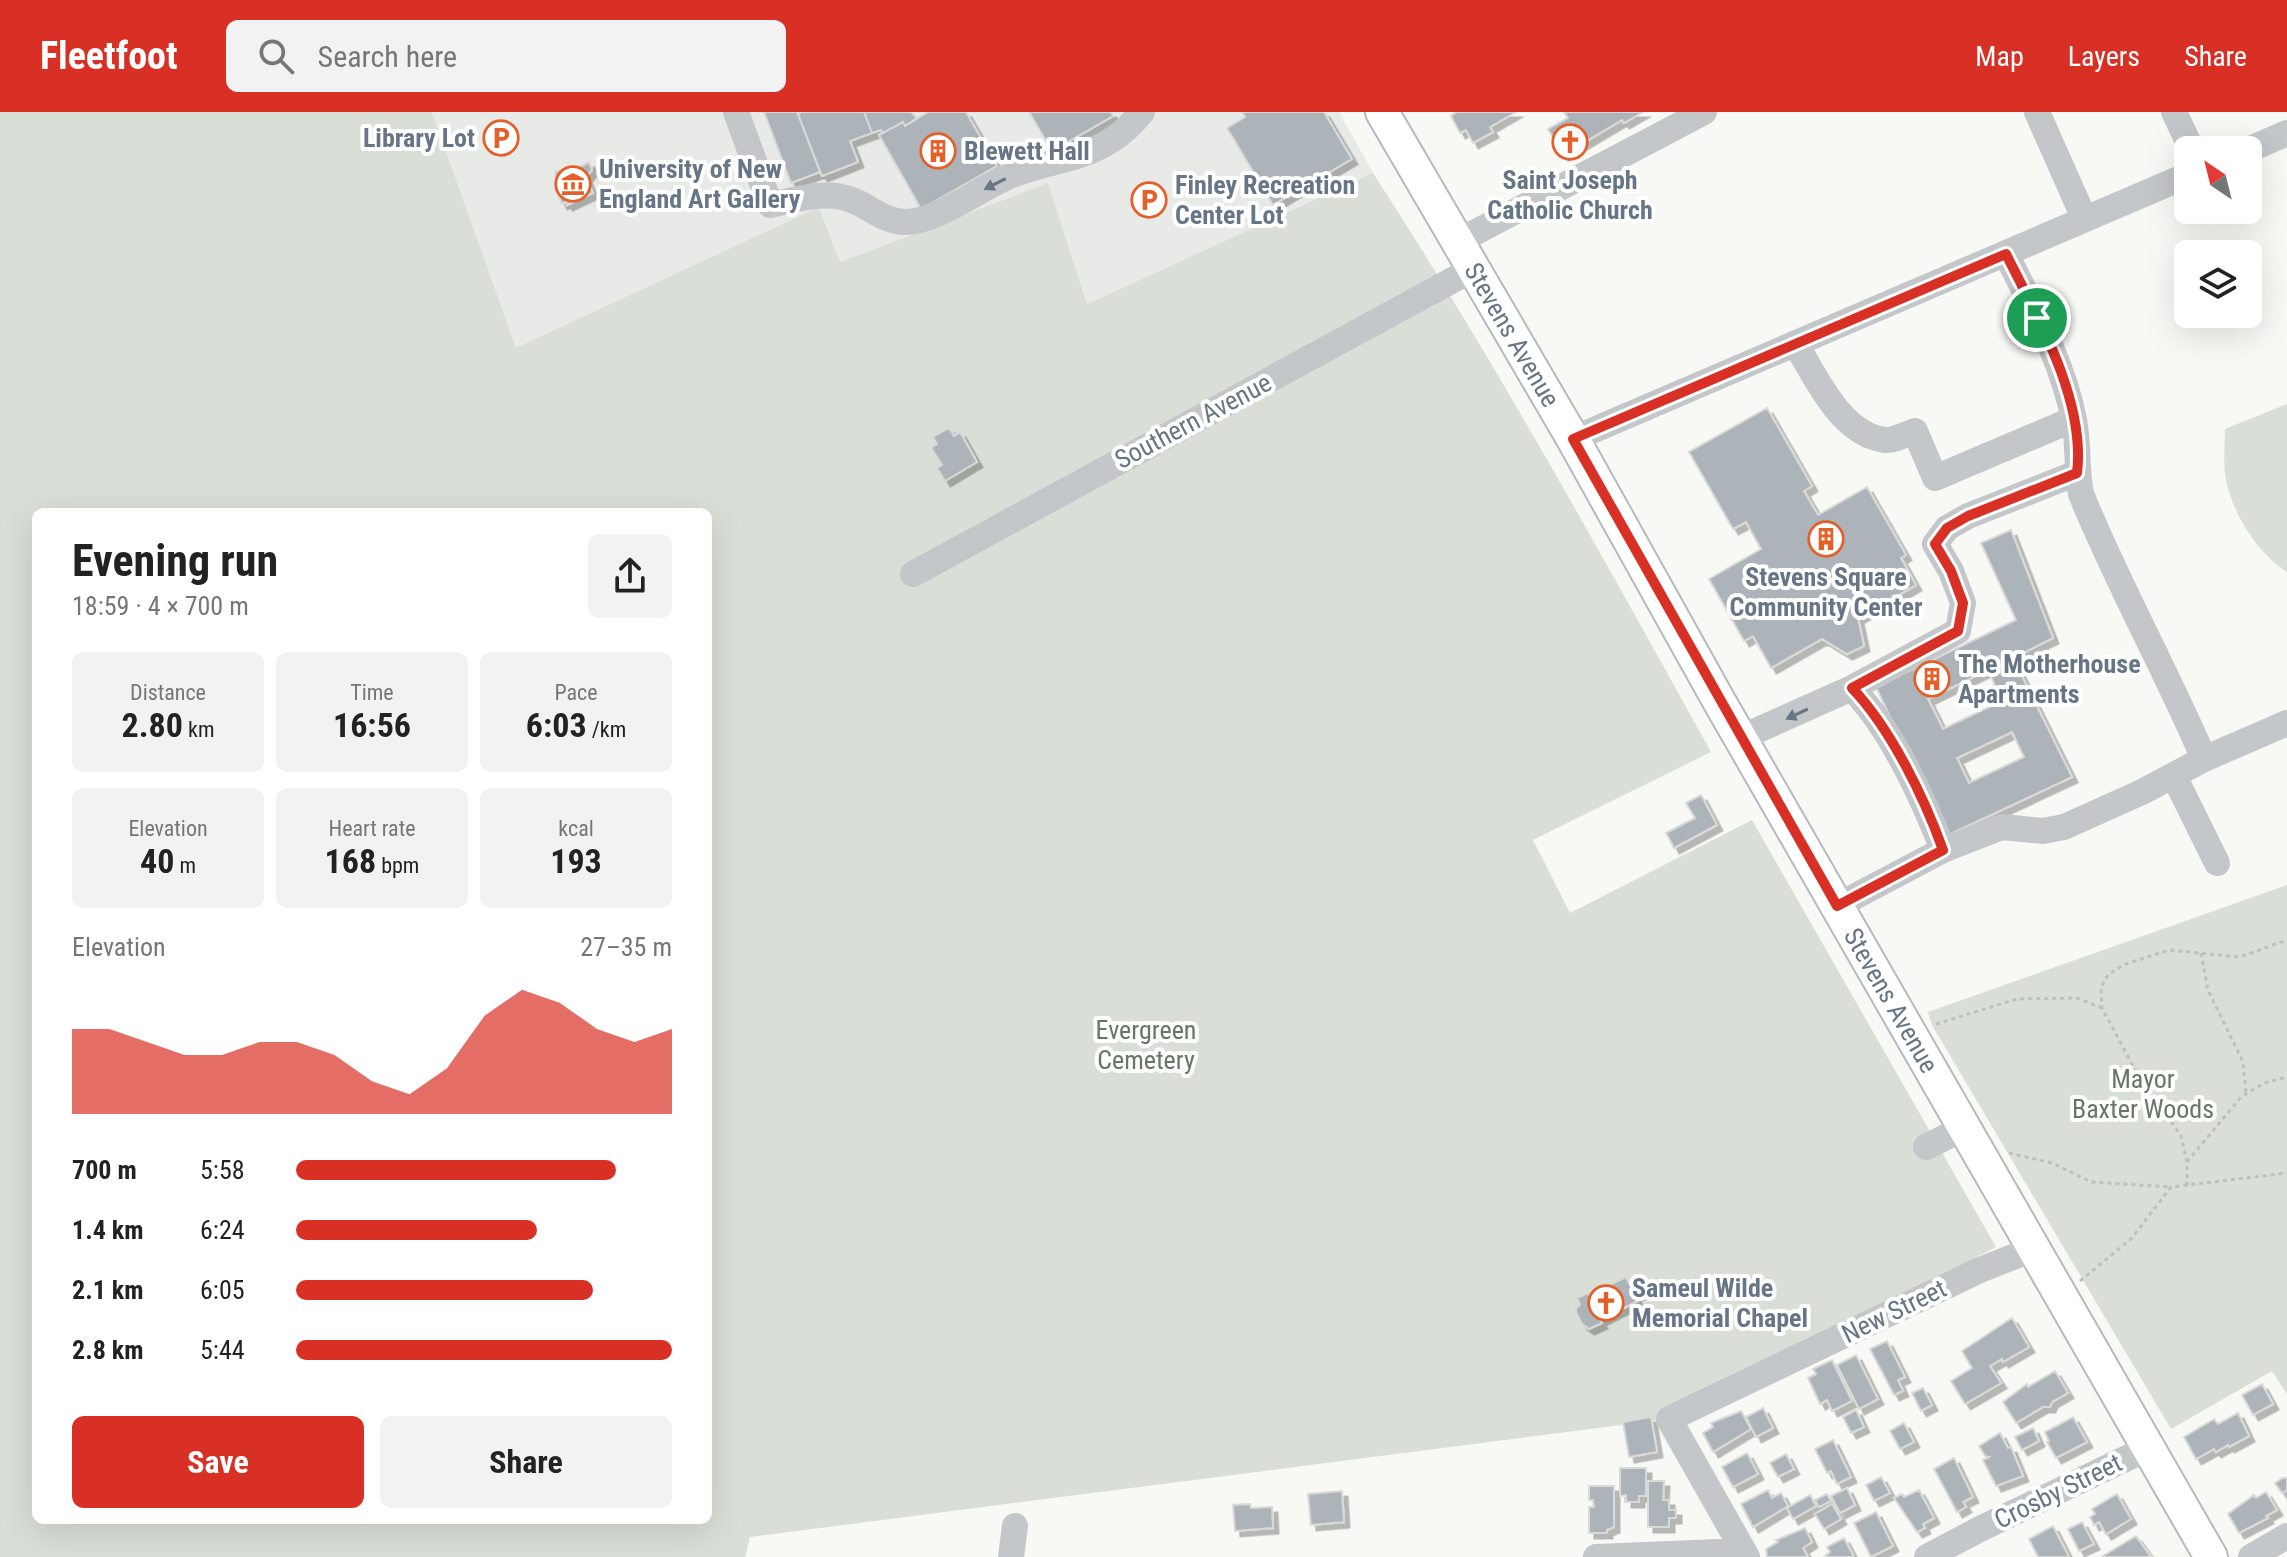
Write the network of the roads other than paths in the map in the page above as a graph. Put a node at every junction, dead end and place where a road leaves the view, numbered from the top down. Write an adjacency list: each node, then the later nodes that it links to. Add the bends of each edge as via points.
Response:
1 (736, 112): 2 (street, one-way to 1, via 1112,140 1012,175 941,212 907,222 833,194 770,205)
2 (1142, 112)
3 (1382, 112): 13 (main road, Stevens Avenue)
4 (1704, 112): 13 (street, Southern Avenue)
5 (2037, 112): 11 (street)
6 (2174, 112): 8 (street)
7 (2287, 133): 9 (street)
8 (2185, 136)
9 (2262, 144)
10 (2174, 181): 11 (street)
11 (2084, 218): 12 (street)
12 (2006, 254): 14 (street); 15 (street, via 2057,364)
13 (1465, 255): 16 (main road, Stevens Avenue); 18 (street, Southern Avenue)
14 (1796, 345): 15 (street, via 1840,413 1860,431 1887,440 1915,431 1935,478); 16 (street)
15 (2074, 419): 17 (street)
16 (1573, 439): 21 (main road, Stevens Avenue)
17 (2077, 473): 19 (street, via 1947,528 1935,544 1963,603 1958,631); 22 (street, via 2095,528)
18 (913, 574)
19 (1852, 688): 21 (street, one-way to 21); 24 (street, via 1870,707 1926,805)
20 (2287, 723): 22 (street)
21 (1740, 738): 26 (main road, Stevens Avenue)
22 (2204, 759): 23 (street)
23 (2174, 776): 24 (street, via 2064,827 2002,827); 25 (street)
24 (1943, 850): 26 (street)
25 (2217, 863)
26 (1837, 906): 27 (main road, Stevens Avenue)
27 (1964, 1128): 28 (street); 29 (main road, Stevens Avenue)
28 (1926, 1147)
29 (2033, 1249): 30 (main road, Stevens Avenue); 33 (street, New Street, via 1669,1419)
30 (2148, 1448): 36 (street, Crosby Street); 37 (main road, Stevens Avenue)
31 (1015, 1526): 34 (street)
32 (2287, 1536): 38 (street)
33 (1745, 1554): 35 (street)
34 (1011, 1557)
35 (1596, 1557)
36 (1927, 1557)
37 (2210, 1557)
38 (2251, 1557)

